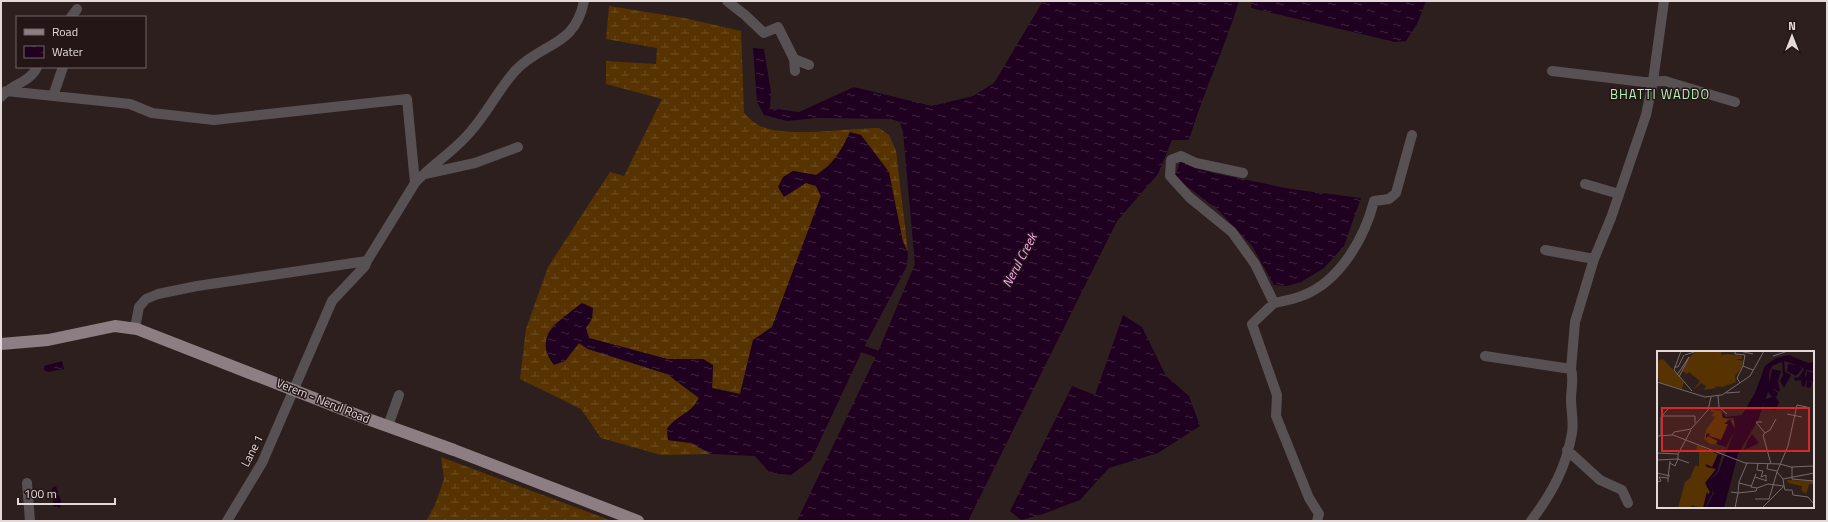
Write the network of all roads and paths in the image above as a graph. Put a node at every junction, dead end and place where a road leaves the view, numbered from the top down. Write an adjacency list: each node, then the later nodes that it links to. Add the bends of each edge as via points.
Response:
1 (584, 1): 19 (street, Lane 1, via 576,26 555,44 516,70 460,145)
2 (727, 1): 6 (street, via 764,33 778,28)
3 (1664, 1): 12 (street)
4 (77, 9): 5 (street)
5 (72, 16)
6 (794, 59): 7 (street); 10 (street)
7 (809, 65)
8 (38, 68): 13 (street, via 35,73)
9 (63, 68): 14 (street)
10 (795, 71)
11 (1552, 71): 12 (street)
12 (1653, 81): 15 (street, via 1665,81); 22 (street, via 1646,115)
13 (3, 94): 14 (street)
14 (53, 96): 20 (street, via 130,104 152,113 214,120 407,99)
15 (1735, 102)
16 (1412, 135): 26 (street, via 1396,193 1390,199 1374,201 1369,221 1342,268 1329,280 1304,295)
17 (518, 147): 19 (street, via 476,163)
18 (1243, 173): 26 (street, via 1196,163 1181,156 1172,160 1170,173 1174,182 1232,232 1256,264)
19 (422, 174): 20 (street, Lane 1)
20 (415, 182): 25 (street, Lane 1)
21 (1585, 184): 22 (street)
22 (1619, 194): 24 (street)
23 (1545, 250): 24 (street)
24 (1594, 259): 30 (street, via 1575,322)
25 (367, 261): 27 (street, via 158,294 146,299 139,307); 31 (street, Lane 1, via 332,301)
26 (1274, 303): 40 (street, via 1252,324 1278,396 1276,416 1309,498 1319,514)
27 (135, 328): 28 (main road, Verem - Nerul Road, via 116,326 48,340); 31 (main road, Verem - Nerul Road)
28 (1, 344)
29 (1485, 356): 30 (street)
30 (1571, 369): 34 (street, via 1572,432)
31 (295, 390): 33 (main road, Verem - Nerul Road); 38 (street, Lane 1, via 262,463)
32 (399, 395): 33 (street)
33 (388, 426): 39 (main road, Verem - Nerul Road)
34 (1567, 450): 36 (street, via 1600,480 1622,490); 41 (street, via 1564,465 1551,495)
35 (27, 483): 37 (street)
36 (1628, 503)
37 (30, 521)
38 (227, 521)
39 (638, 521)
40 (1318, 521)
41 (1531, 521)

